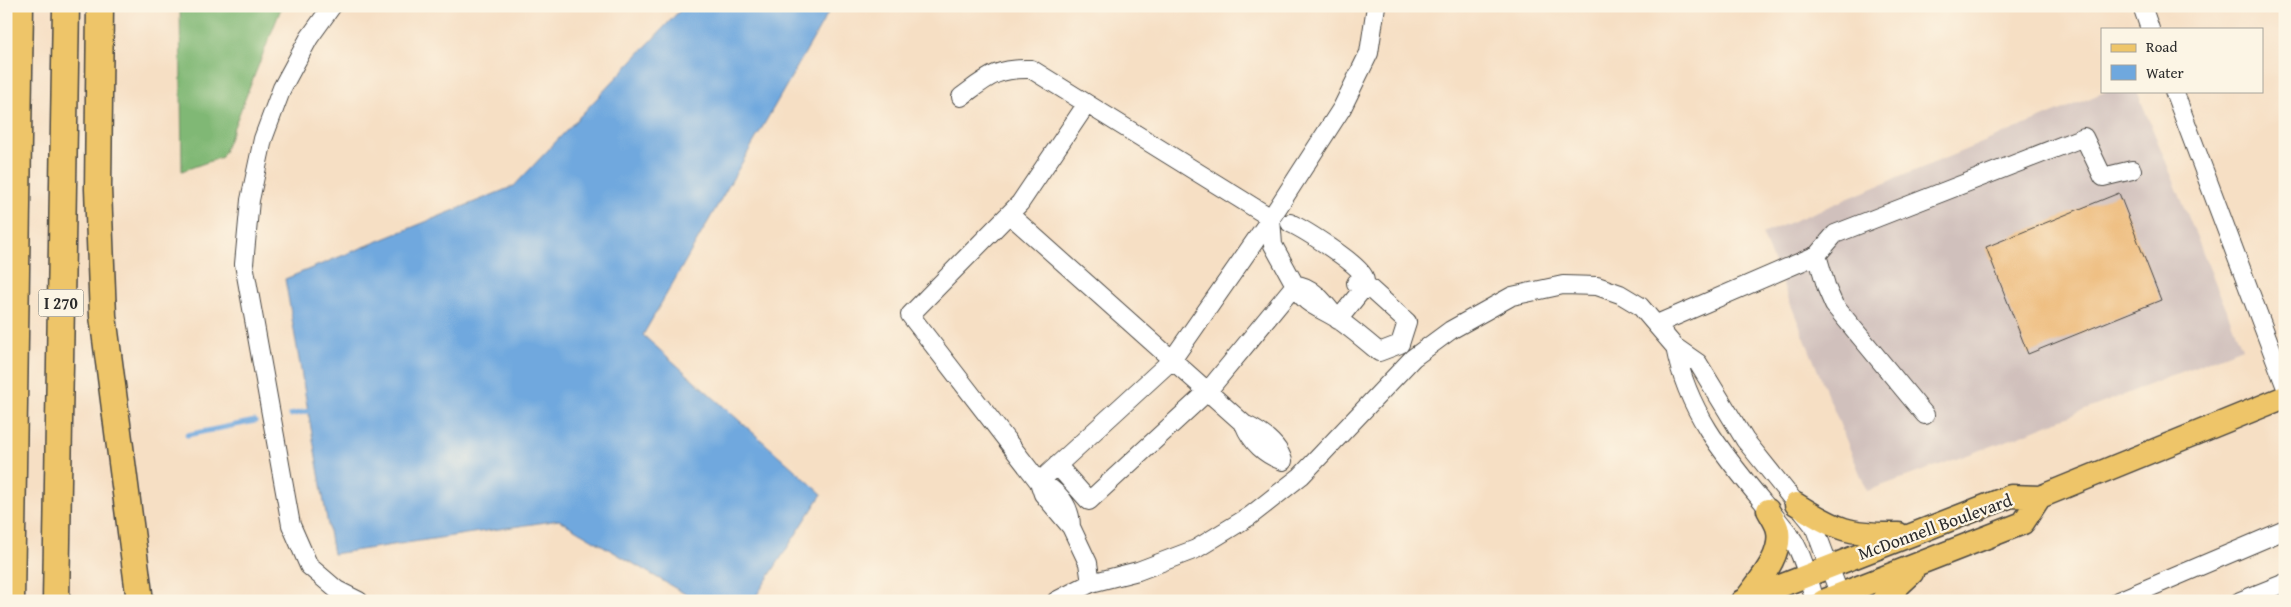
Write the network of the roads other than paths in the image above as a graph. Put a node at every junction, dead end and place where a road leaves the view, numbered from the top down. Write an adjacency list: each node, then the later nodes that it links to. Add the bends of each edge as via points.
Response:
1 (9, 6): 8 (highway)
2 (20, 6): 44 (highway, I 270)
3 (66, 6): 45 (highway, I 270)
4 (100, 6): 46 (highway, via 98,189 103,316)
5 (332, 6): 47 (street, via 308,38 282,88 263,139 250,200 244,264 291,525 309,566 337,590)
6 (1376, 6): 15 (street, via 1369,53 1342,108)
7 (2142, 6): 9 (street)
8 (6, 19)
9 (2150, 28)
10 (2174, 92): 25 (street)
11 (961, 97): 12 (street, via 989,77 1009,69 1031,69)
12 (1086, 105): 14 (street, via 1020,203); 15 (street)
13 (2132, 170): 16 (street, via 2103,178 2084,137 1835,234)
14 (1009, 214): 24 (street); 31 (street, via 910,315)
15 (1271, 218): 17 (street, via 1273,245); 18 (street, via 1290,223 1346,276); 24 (street)
16 (1817, 255): 20 (street); 28 (street, via 1834,305)
17 (1294, 285): 19 (street, via 1315,308); 26 (street)
18 (1366, 286): 19 (street); 21 (street, via 1408,322)
19 (1338, 320): 21 (street, via 1379,352)
20 (1657, 324): 22 (street); 23 (street, via 1640,306 1620,294 1596,286 1562,285 1512,296 1451,330)
21 (1400, 344): 23 (street)
22 (1675, 347): 33 (street, via 1698,363 1744,440); 34 (street, via 1680,373 1698,415 1724,455)
23 (1413, 358): 30 (street)
24 (1172, 360): 26 (street); 29 (street)
25 (2285, 385)
26 (1208, 392): 29 (street, via 1089,501); 30 (street, via 1244,424 1249,438)
27 (2285, 397): 32 (main road)
28 (1925, 415)
29 (1058, 465): 31 (street)
30 (1301, 476): 40 (street, via 1250,516 1196,549 1138,572)
31 (1039, 482): 40 (street, via 1051,487 1071,515 1071,527 1088,563)
32 (2040, 497): 36 (main road, McDonnell Boulevard, via 2011,496); 37 (main road, McDonnell Boulevard, via 2023,523)
33 (1796, 504): 36 (main road, via 1830,525 1858,533); 38 (street, via 1814,526)
34 (1768, 510): 39 (street, via 1793,540); 43 (main road, via 1778,529 1778,545 1772,560)
35 (2285, 530): 51 (street)
36 (1915, 533): 38 (main road, McDonnell Boulevard)
37 (1928, 560): 42 (main road, McDonnell Boulevard); 50 (main road)
38 (1830, 566): 39 (main road, McDonnell Boulevard); 42 (street)
39 (1808, 574): 43 (main road, McDonnell Boulevard); 49 (street)
40 (1091, 583): 48 (street)
41 (2285, 583): 52 (street)
42 (1835, 599)
43 (1744, 600)
44 (11, 601)
45 (56, 601)
46 (140, 601)
47 (359, 601)
48 (1056, 601)
49 (1815, 601)
50 (1882, 601)
51 (2118, 601)
52 (2240, 601)

